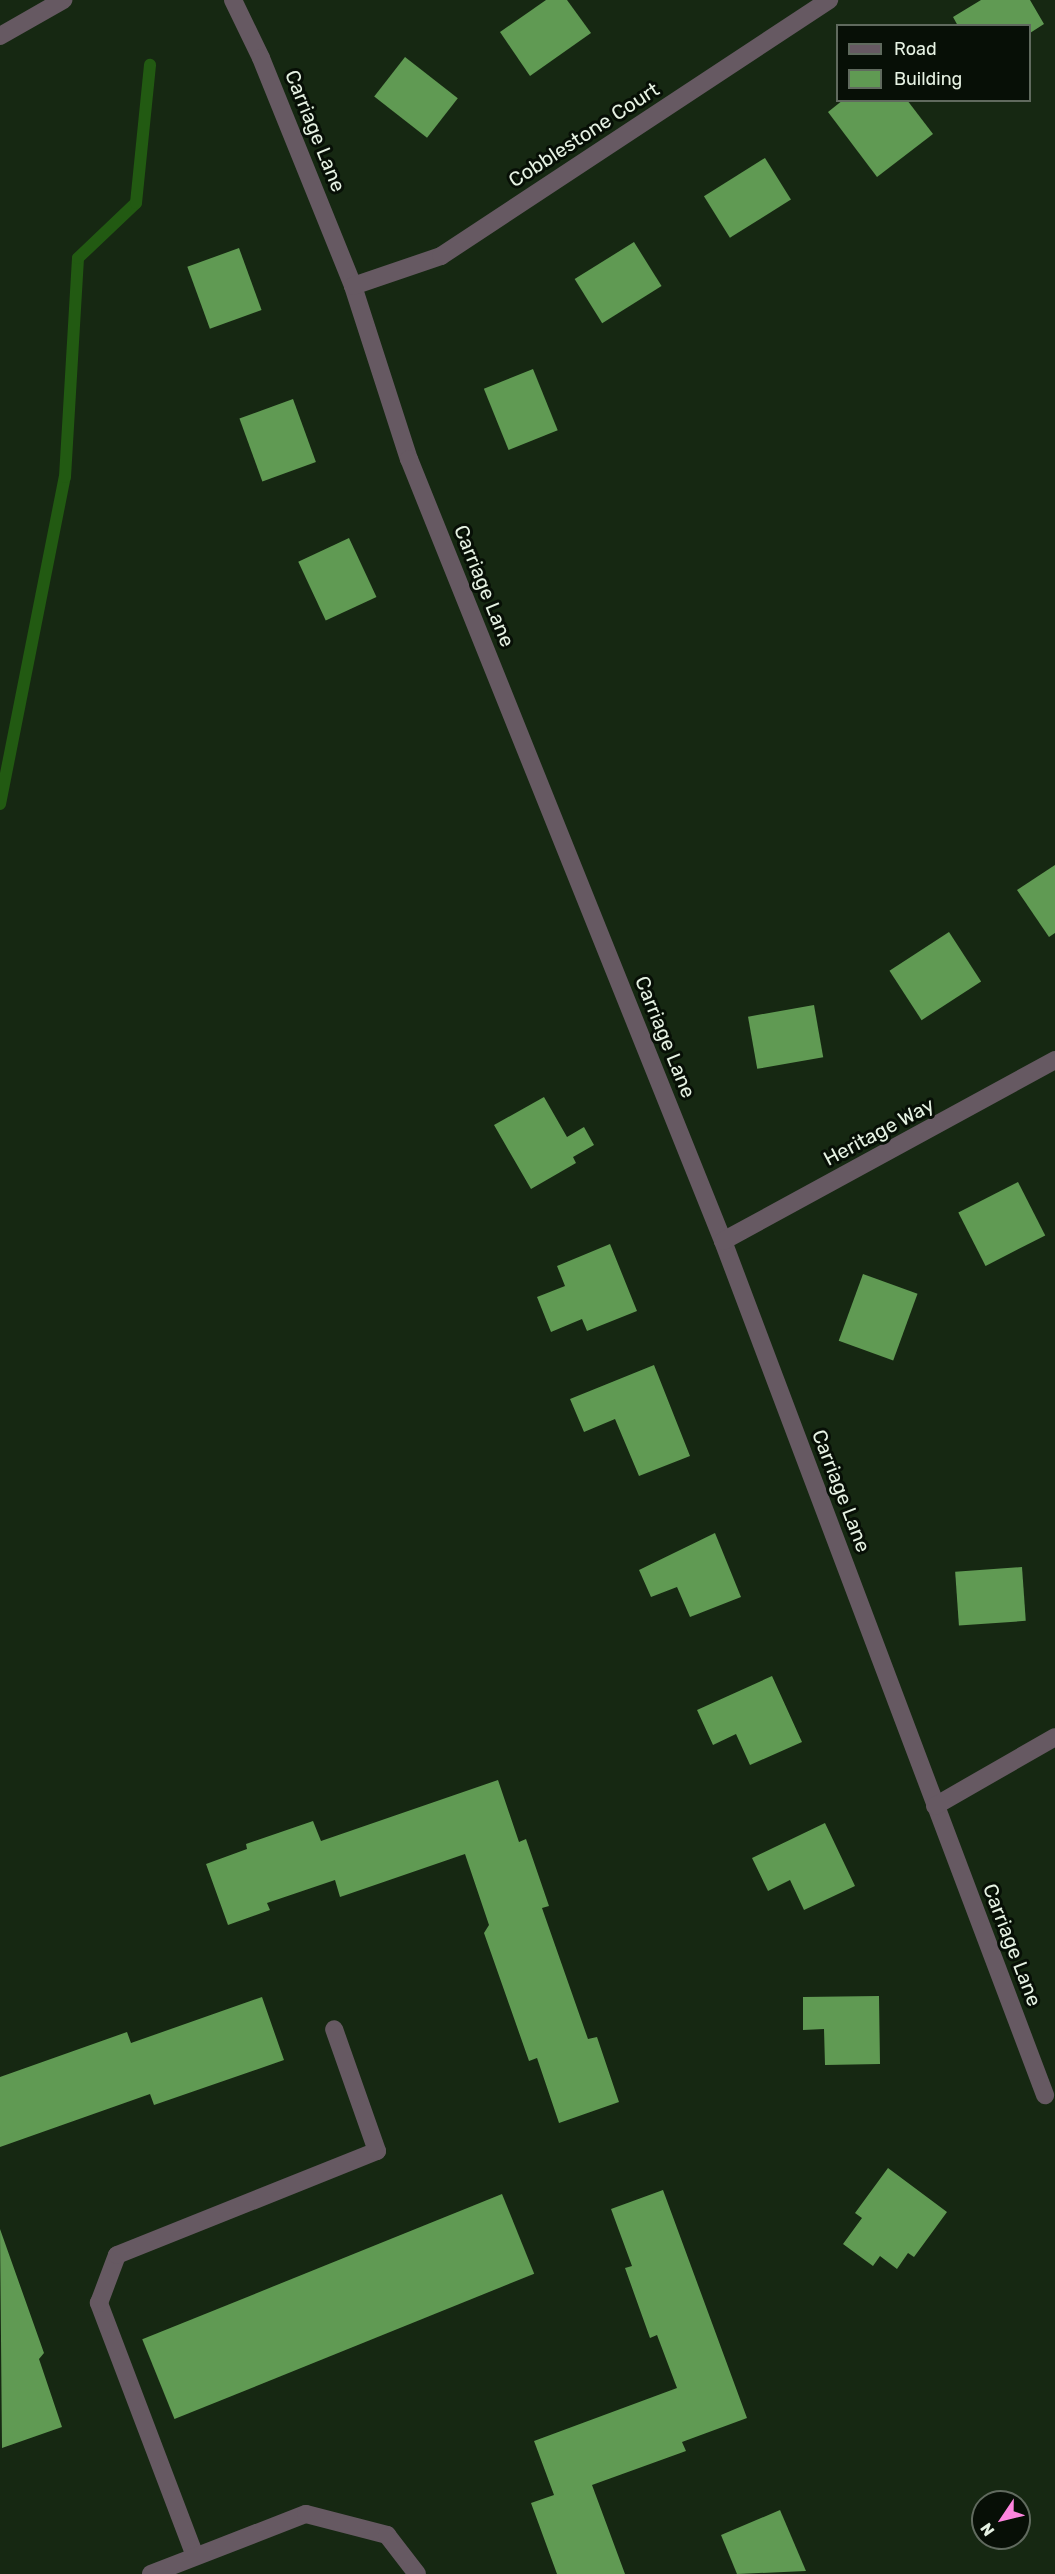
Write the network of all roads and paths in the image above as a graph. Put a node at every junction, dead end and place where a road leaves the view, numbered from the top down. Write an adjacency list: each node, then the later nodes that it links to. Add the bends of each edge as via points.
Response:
1 (63, 0): 4 (street)
2 (233, 0): 5 (street, Carriage Lane, via 261,58)
3 (829, 0): 5 (street, Cobblestone Court, via 441,256)
4 (0, 36)
5 (353, 286): 7 (street, Carriage Lane, via 409,459)
6 (1055, 1060): 7 (street, Heritage Way)
7 (723, 1241): 9 (street, Carriage Lane)
8 (1055, 1737): 9 (street)
9 (935, 1806): 11 (street, Carriage Lane)
10 (334, 2029): 12 (street, via 377,2151 117,2255 99,2303)
11 (1045, 2095)
12 (195, 2556): 13 (street); 14 (street, via 306,2514 387,2535)
13 (151, 2574)
14 (417, 2574)

